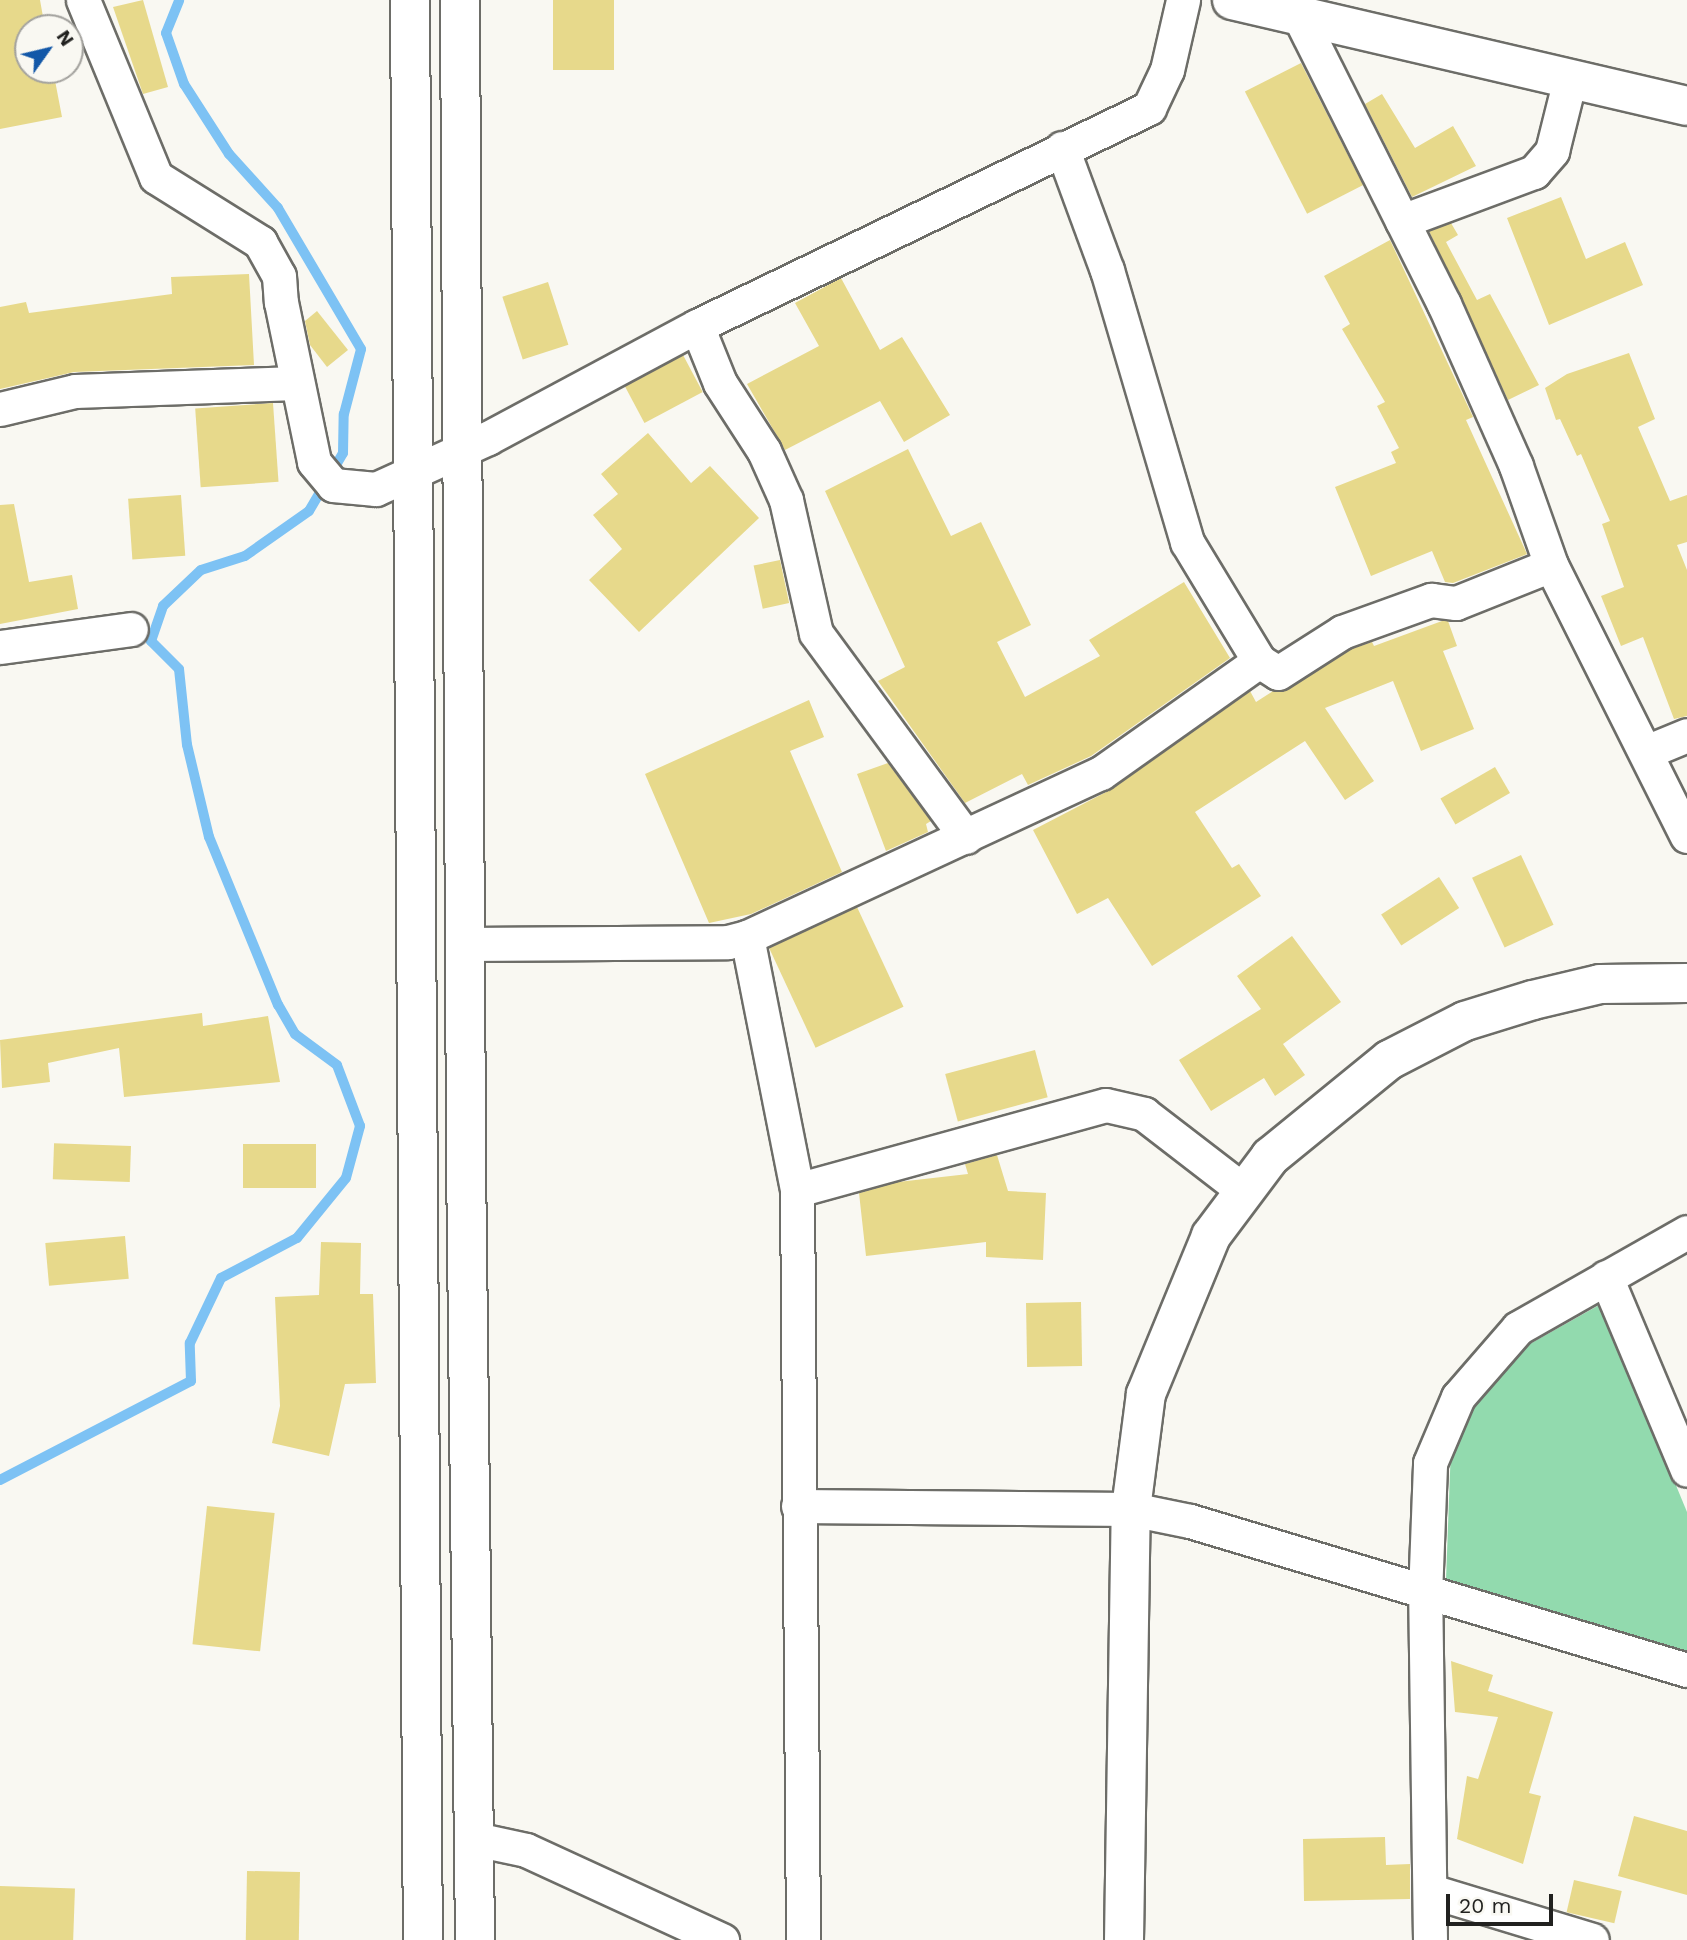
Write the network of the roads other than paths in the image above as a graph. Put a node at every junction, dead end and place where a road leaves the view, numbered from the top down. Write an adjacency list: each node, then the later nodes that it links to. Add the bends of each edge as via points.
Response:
1 (83, 0): 12 (street, via 156,177 260,242 279,276)
2 (410, 0): 15 (street)
3 (460, 0): 14 (street)
4 (1183, 0): 9 (street, via 1167,70 1149,108)
5 (1232, 0): 6 (street)
6 (1295, 8): 7 (street); 10 (street)
7 (1570, 79): 8 (street); 10 (street, via 1552,151 1534,172)
8 (1687, 106)
9 (1062, 148): 11 (street); 19 (street, via 1107,270 1187,542)
10 (1402, 221): 16 (street, via 1516,466)
11 (697, 326): 14 (street); 23 (street, via 720,383 764,451 786,500 816,633)
12 (296, 383): 13 (street, via 75,391); 15 (street, via 314,462 333,485 376,489)
13 (0, 409)
14 (464, 449): 15 (street); 25 (street)
15 (414, 472): 38 (street)
16 (1551, 565): 19 (street, via 1456,603 1431,600 1342,632 1278,673); 21 (street)
17 (131, 629): 18 (street)
18 (0, 647)
19 (1259, 661): 23 (street, via 1101,773)
20 (1687, 735): 21 (street)
21 (1646, 752): 22 (street)
22 (1687, 836)
23 (966, 837): 24 (street)
24 (747, 937): 25 (street, via 728,942); 27 (street)
25 (466, 944): 36 (street)
26 (1687, 983): 28 (street, via 1601,984 1465,1021 1389,1059 1331,1103 1270,1157)
27 (797, 1190): 28 (street, via 1106,1105 1144,1114); 32 (street)
28 (1244, 1191): 33 (street, via 1211,1236 1166,1335 1146,1394)
29 (1687, 1232): 30 (street)
30 (1606, 1277): 31 (street); 34 (street, via 1518,1328 1458,1397 1430,1463)
31 (1687, 1470)
32 (798, 1506): 33 (street); 41 (street)
33 (1130, 1509): 34 (street, via 1190,1521); 42 (street)
34 (1425, 1595): 35 (street); 37 (street)
35 (1687, 1670)
36 (475, 1839): 39 (street); 40 (street, via 526,1850)
37 (1431, 1891): 43 (street); 44 (street)
38 (423, 1940)
39 (475, 1940)
40 (722, 1940)
41 (803, 1940)
42 (1124, 1940)
43 (1430, 1940)
44 (1592, 1940)

